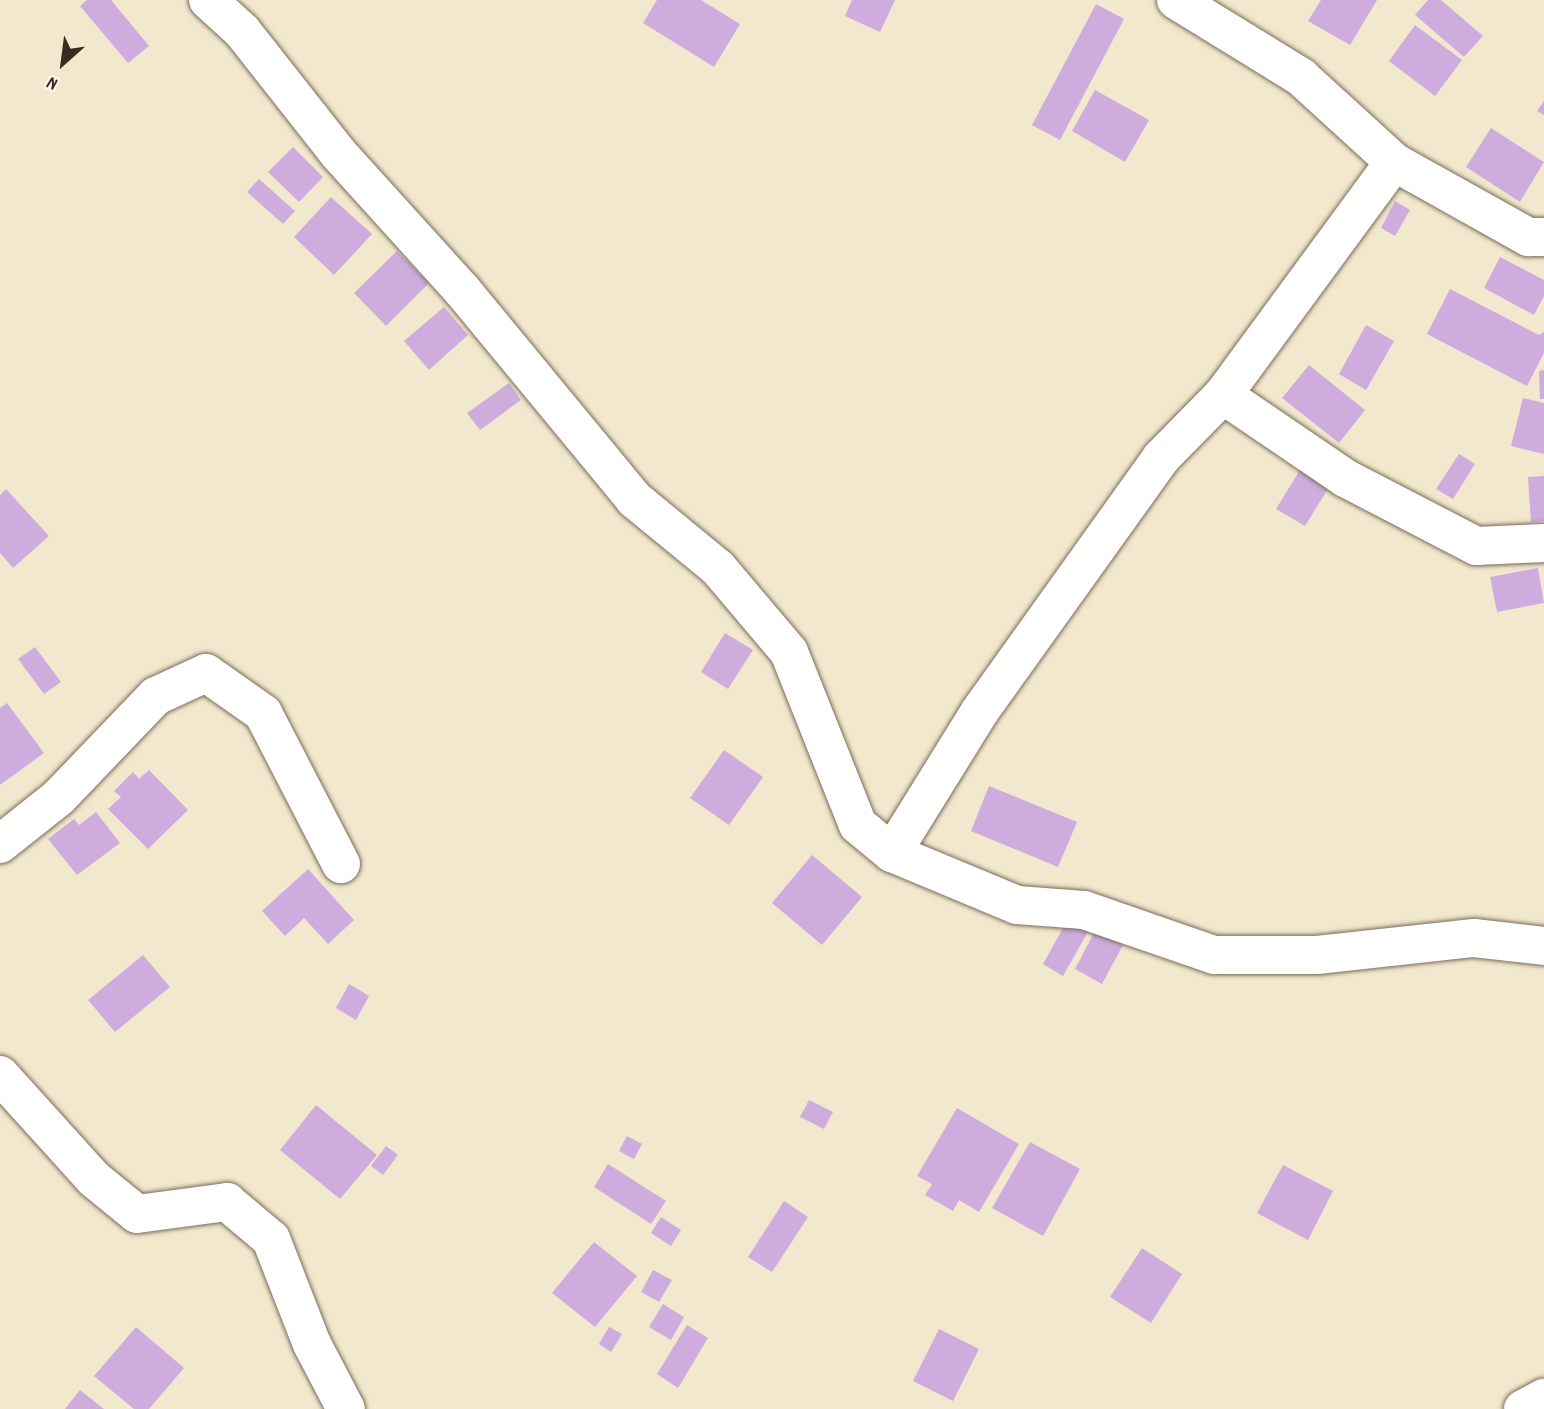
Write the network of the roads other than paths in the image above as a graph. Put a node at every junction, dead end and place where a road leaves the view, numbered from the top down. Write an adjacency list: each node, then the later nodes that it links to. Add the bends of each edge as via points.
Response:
1 (208, 0): 8 (street, via 242,31 338,153 462,290 634,499 718,568 789,652 858,825)
2 (1176, 0): 3 (street, via 1301,77)
3 (1394, 162): 4 (street, via 1528,237); 5 (street)
4 (1544, 237)
5 (1223, 395): 6 (street, via 1345,478 1476,545); 8 (street, via 1161,458 981,711)
6 (1544, 543)
7 (0, 844): 9 (street, via 59,797 156,695 206,673 263,713)
8 (892, 853): 10 (street, via 1017,905 1084,910 1214,954 1317,955 1474,938)
9 (341, 864)
10 (1544, 946)
11 (0, 1075): 13 (street, via 94,1179 137,1214 227,1202 271,1239 312,1344)
12 (1544, 1398): 14 (street)
13 (345, 1409)
14 (1523, 1409)

